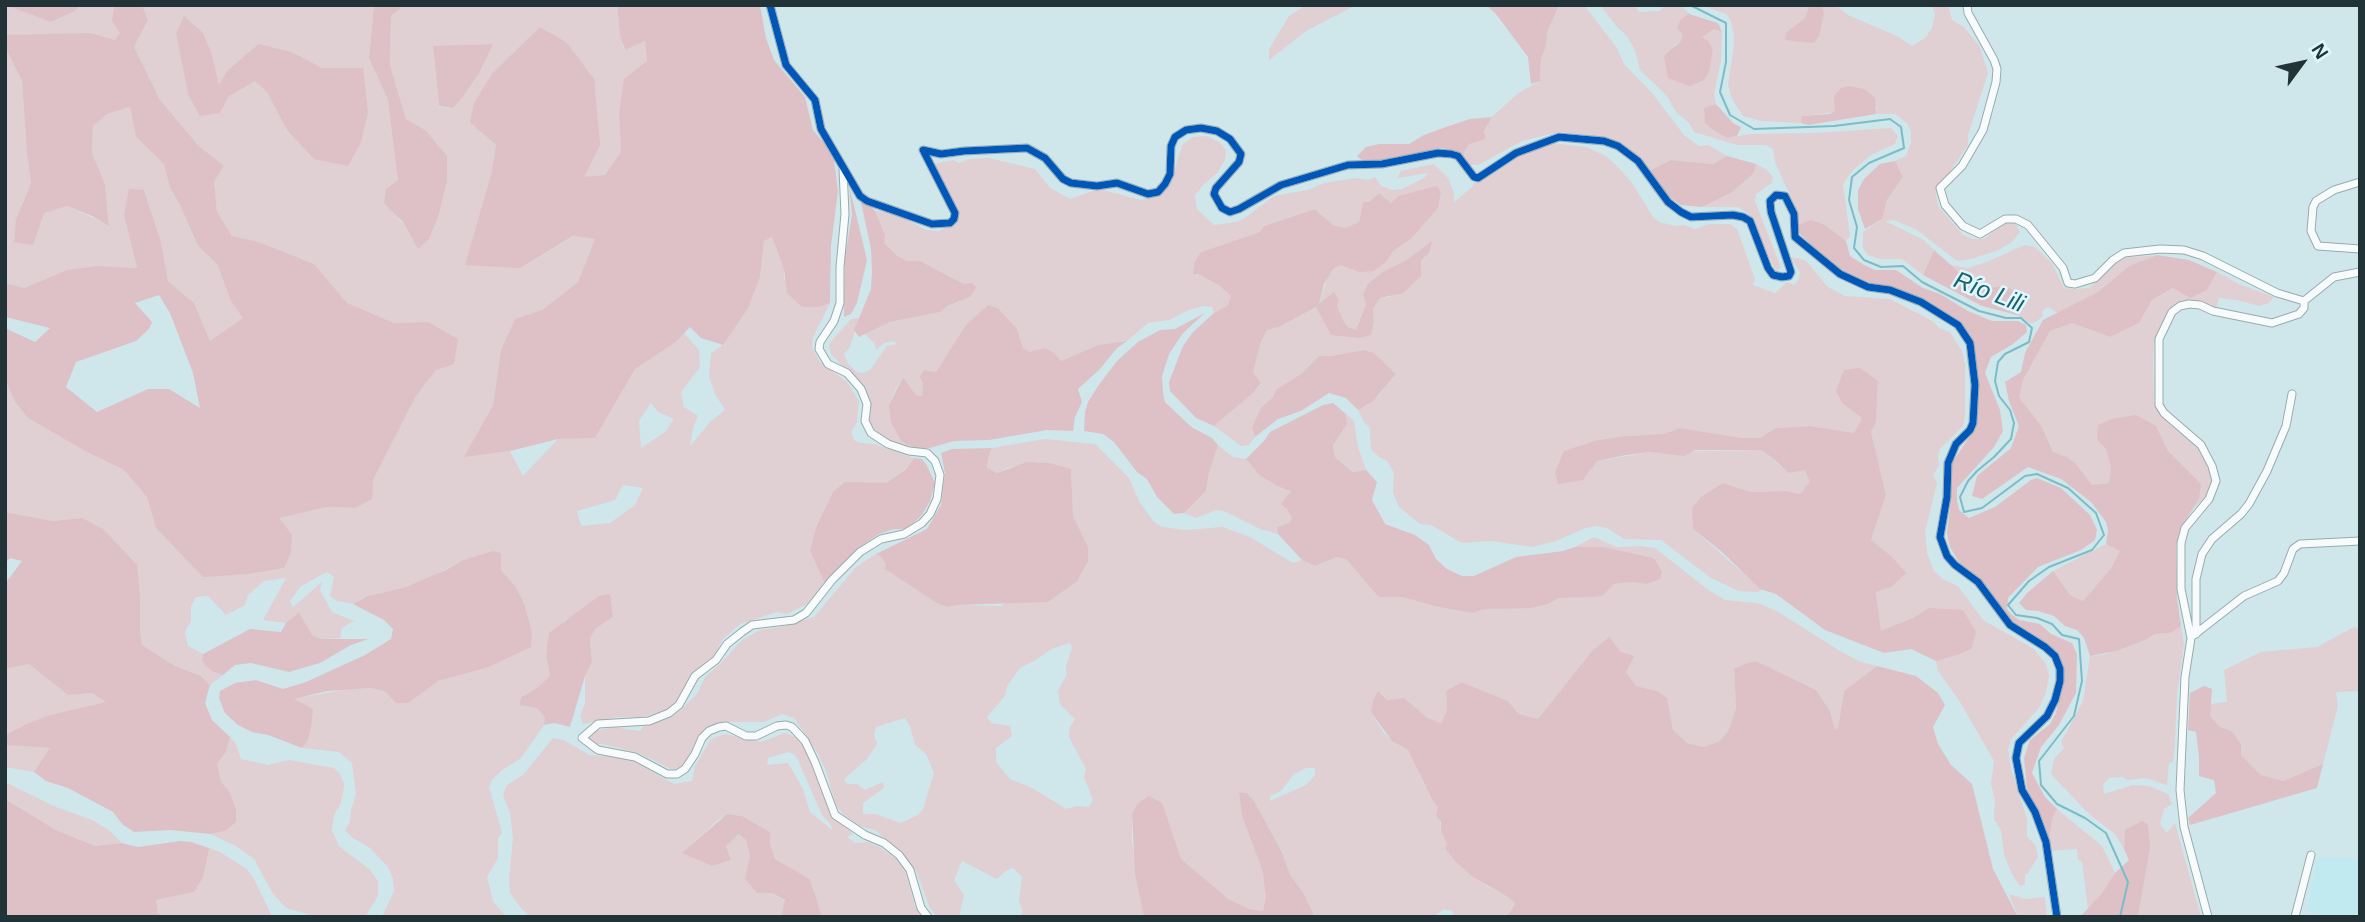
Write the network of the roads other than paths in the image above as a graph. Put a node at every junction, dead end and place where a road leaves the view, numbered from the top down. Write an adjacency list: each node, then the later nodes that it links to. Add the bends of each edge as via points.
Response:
1 (770, 5): 3 (street, via 786,65 815,100 821,129)
2 (1967, 5): 7 (street, via 1997,69 1983,130 1962,166 1940,188 1945,205 1963,226 1980,234 2005,219 2028,225 2063,268 2068,283 2095,278 2124,253 2184,250)
3 (842, 166): 14 (street, via 845,214 840,303 820,349 828,364 862,389 871,433 888,444 927,453 935,461 940,475 937,499 922,523 860,552 806,613 794,620 752,625 727,644 716,660 695,676 670,713 637,723 598,724 582,738 598,750 635,757 667,774 677,774 709,731 726,726 756,736 777,726 792,727 816,762 835,815 899,855 910,870); 15 (street, via 867,201 941,225 950,223 955,213 923,150 941,154 1027,148 1071,183 1117,183 1148,194 1158,192 1170,174 1175,138 1186,130 1217,131 1241,154 1214,194 1230,212 1281,186 1348,165 1451,154 1478,178 1516,153 1559,136 1604,141 1638,161 1681,212 1733,215 1750,221 1768,268 1782,277 1791,272 1770,201 1776,195 1785,196 1794,214 1796,237 1840,274 1921,302 1958,325 1970,343 1973,423 1951,452 1940,537 1955,565 1978,582 2010,625 2055,656 2060,669 2055,700 2047,716 2019,743 2016,758 2022,790 2046,842)
4 (2360, 182): 5 (street, via 2316,201 2311,231 2318,246)
5 (2360, 249)
6 (2360, 271): 7 (street, via 2333,277)
7 (2304, 301): 12 (street, via 2299,314 2272,323 2200,305 2180,306 2172,312 2159,339 2159,405 2201,445 2216,481 2209,499 2185,528 2181,543 2181,589)
8 (2292, 394): 12 (street, via 2286,426 2249,504 2202,554)
9 (2360, 541): 10 (street)
10 (2349, 543): 11 (street); 12 (street, via 2300,544 2278,581 2244,596)
11 (2360, 548)
12 (2193, 636): 16 (street, via 2185,677 2180,790 2184,827)
13 (2311, 855): 17 (street)
14 (928, 917)
15 (2057, 917)
16 (2208, 917)
17 (2295, 917)

